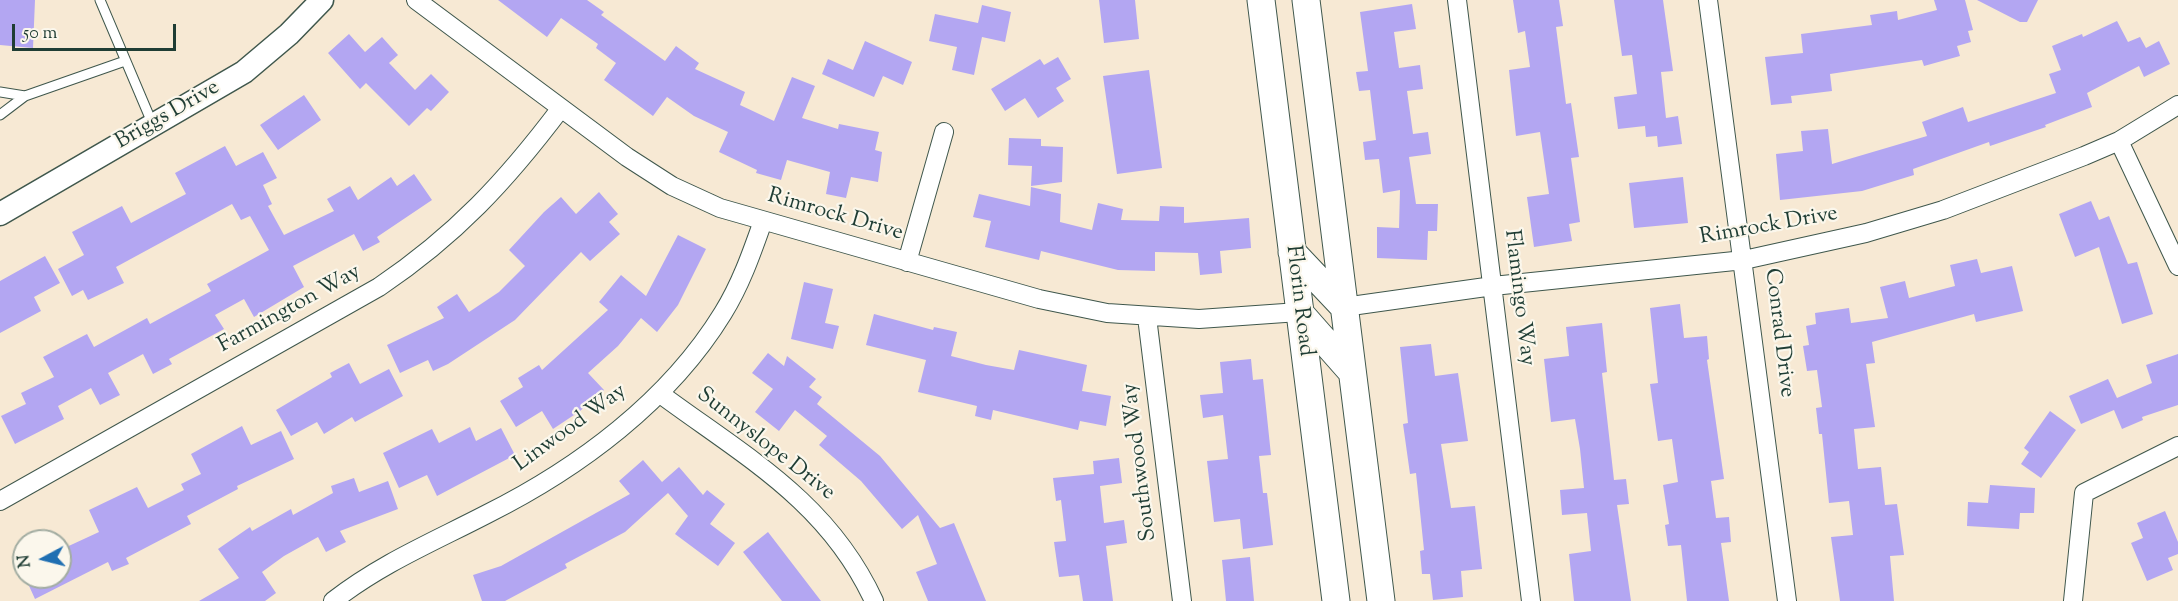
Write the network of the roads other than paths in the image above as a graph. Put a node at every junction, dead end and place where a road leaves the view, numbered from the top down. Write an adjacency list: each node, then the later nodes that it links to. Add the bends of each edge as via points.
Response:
1 (100, 0): 8 (lane)
2 (322, 0): 14 (street, Briggs Drive, via 244,72)
3 (416, 0): 12 (street, Rimrock Drive)
4 (1261, 0): 19 (main road, Florin Road)
5 (1306, 0): 24 (main road, Florin Road)
6 (1457, 0): 23 (street, Flamingo Way)
7 (1708, 0): 20 (street, Conrad Drive)
8 (125, 61): 10 (lane); 14 (lane)
9 (0, 92): 10 (lane)
10 (25, 96): 13 (lane)
11 (2178, 105): 16 (street, Rimrock Drive)
12 (561, 108): 18 (street, Rimrock Drive, via 672,186 720,208); 30 (street, Farmington Way, via 519,164 477,210 405,270)
13 (0, 115)
14 (153, 125): 17 (street, Briggs Drive)
15 (944, 132): 21 (street)
16 (2119, 141): 20 (street, Rimrock Drive, via 1943,210 1866,233); 22 (street)
17 (0, 214)
18 (763, 221): 21 (street, Rimrock Drive); 28 (street, Linwood Way, via 747,265 723,312 694,355)
19 (1292, 252): 24 (main road); 25 (main road, Florin Road)
20 (1744, 260): 23 (street, Rimrock Drive); 37 (street, Conrad Drive)
21 (907, 262): 26 (street, Rimrock Drive, via 1039,299)
22 (2178, 266)
23 (1493, 286): 24 (street, Rimrock Drive); 36 (street, Flamingo Way)
24 (1344, 307): 27 (main road, Florin Road)
25 (1299, 312): 26 (street, Rimrock Drive, via 1199,319); 27 (main road); 34 (main road, Florin Road)
26 (1147, 317): 33 (street, Southwood Way)
27 (1351, 371): 35 (main road, Florin Road)
28 (658, 393): 31 (street, Linwood Way, via 612,434 531,490 399,556); 32 (street, Sunnyslope Drive, via 805,502 852,558)
29 (2178, 446): 38 (street, via 2084,493)
30 (0, 501)
31 (333, 601)
32 (874, 601)
33 (1182, 601)
34 (1336, 601)
35 (1381, 601)
36 (1531, 601)
37 (1787, 601)
38 (2073, 601)

